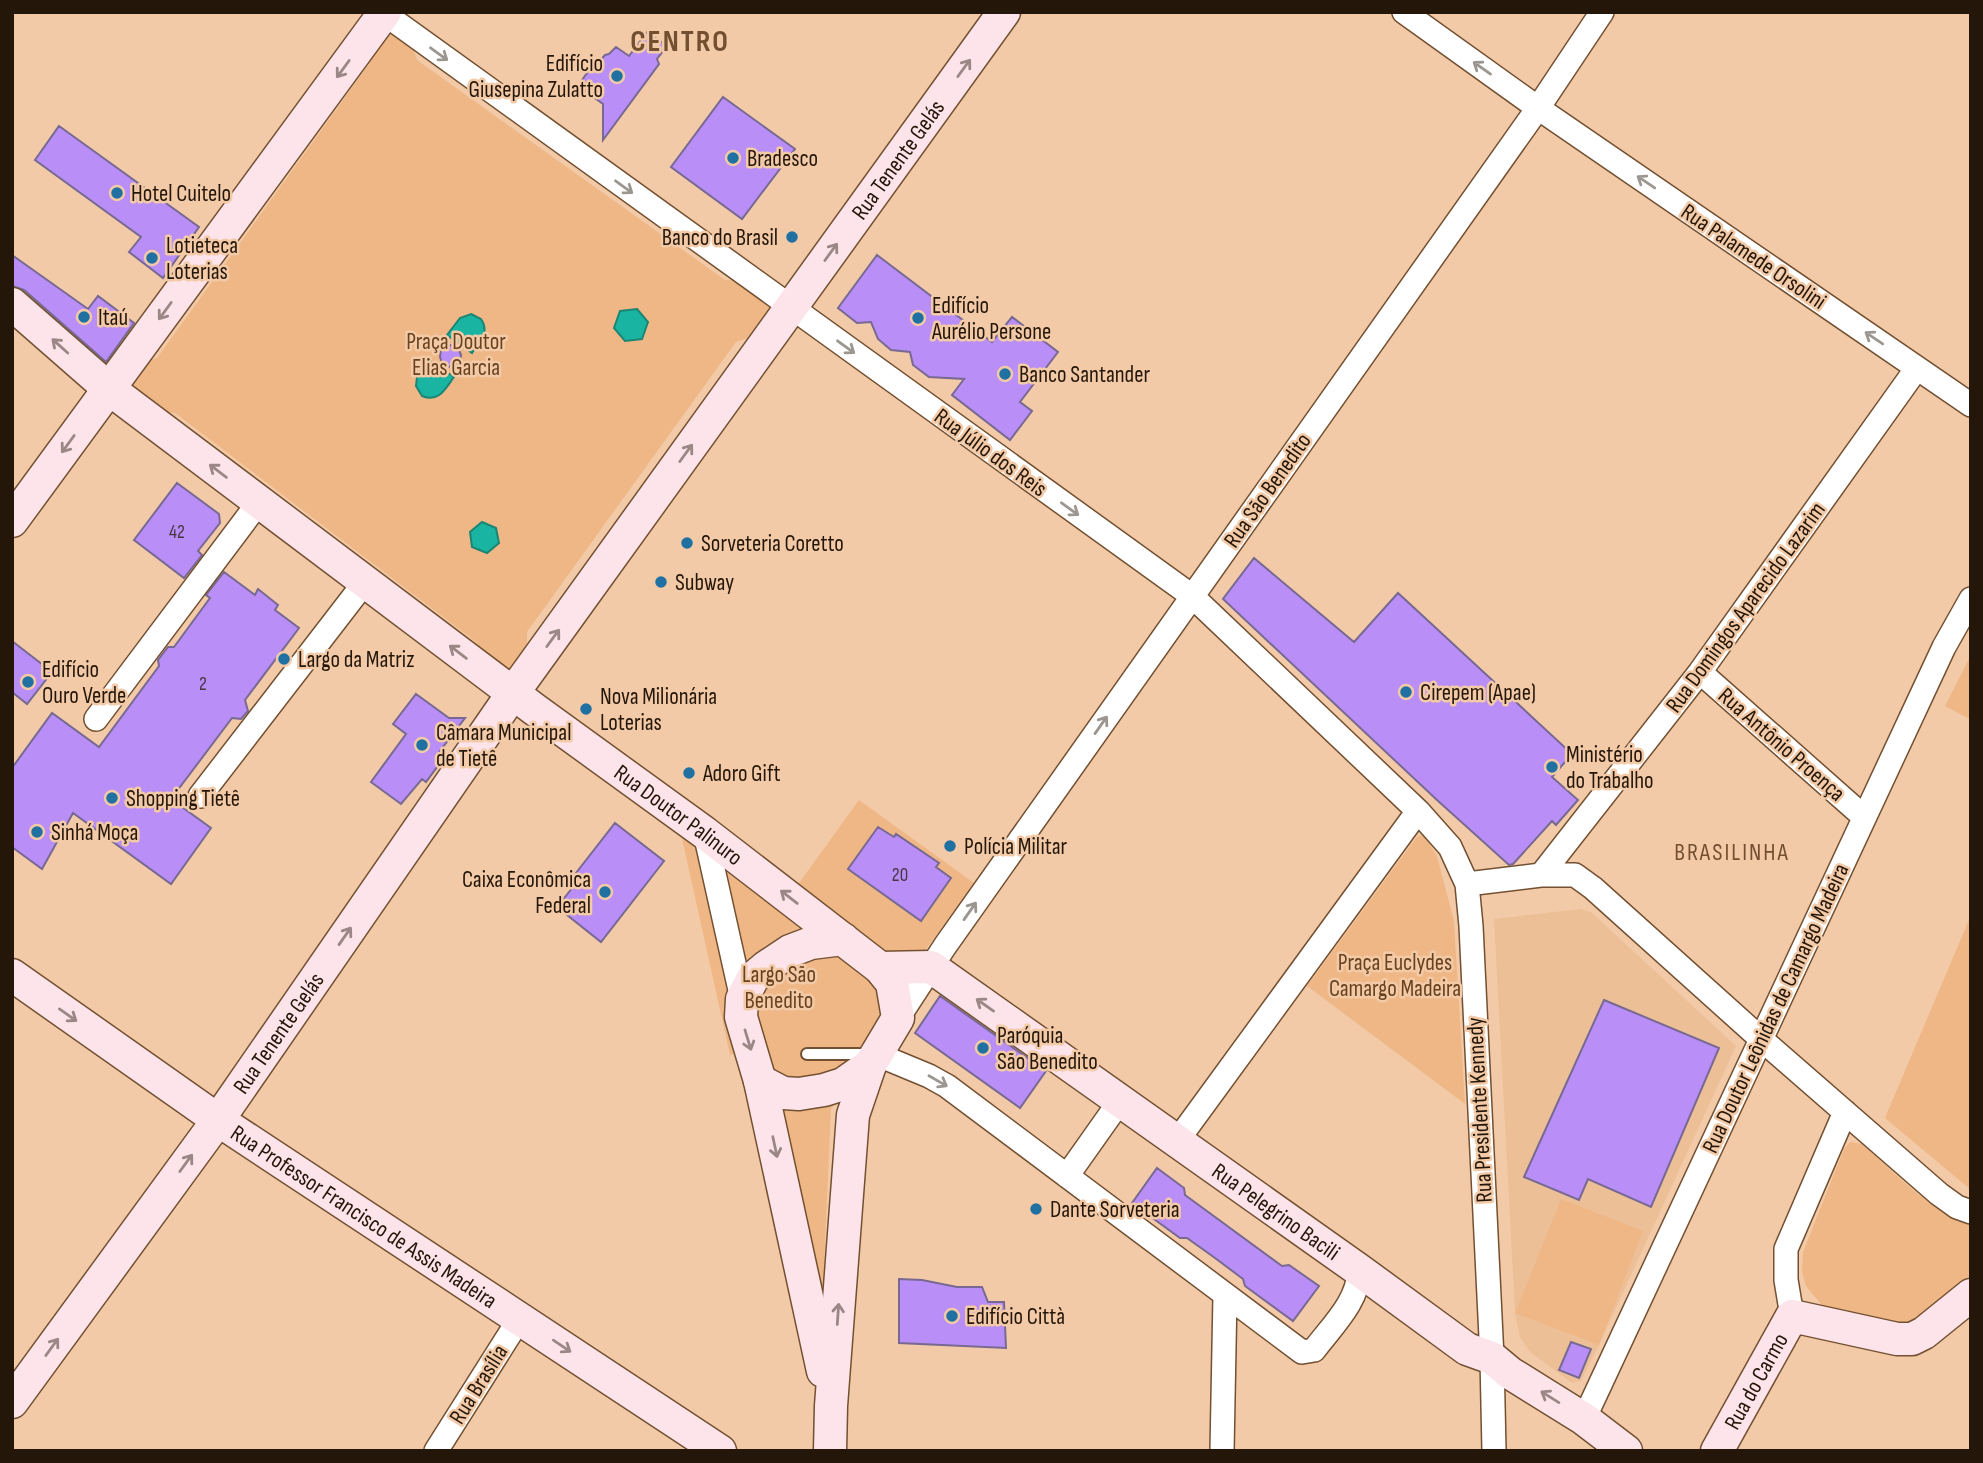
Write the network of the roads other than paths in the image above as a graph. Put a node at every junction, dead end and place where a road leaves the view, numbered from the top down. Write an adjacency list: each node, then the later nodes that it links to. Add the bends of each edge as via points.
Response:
1 (1004, 12): 7 (street, Rua Tenente Gelás, one-way to 1)
2 (1404, 12): 5 (street, Rua Palamede Orsolini, one-way to 2)
3 (1602, 12): 5 (street, Rua São Benedito)
4 (384, 13): 7 (street, one-way to 7); 9 (street, one-way to 9)
5 (1538, 107): 8 (street, Rua Palamede Orsolini, one-way to 5); 14 (street, Rua São Benedito)
6 (12, 304): 9 (street, one-way to 6)
7 (791, 308): 14 (street, Rua Júlio dos Reis, one-way to 14); 17 (street, one-way to 7)
8 (1917, 368): 10 (street, Rua Palamede Orsolini); 16 (street, Rua Domingos Aparecido Lazarim)
9 (108, 388): 11 (street, one-way to 9); 12 (street, one-way to 12)
10 (1971, 405)
11 (259, 502): 13 (street); 18 (street)
12 (12, 521)
13 (365, 582): 17 (street, one-way to 13); 19 (street)
14 (1192, 596): 20 (street, Rua Presidente Kennedy); 26 (street, Rua São Benedito, one-way to 14)
15 (1971, 599): 21 (street, Rua Doutor Leônidas de Camargo Madeira)
16 (1700, 672): 21 (street, Rua Antônio Proença); 23 (street, Rua Domingos Aparecido Lazarim)
17 (513, 693): 22 (street, Rua Doutor Palinuro); 37 (street, Rua Tenente Gelás, one-way to 17)
18 (96, 719)
19 (200, 796)
20 (1418, 811): 24 (street, Rua Presidente Kennedy, via 1450,847); 38 (street)
21 (1864, 817): 31 (street, Rua Doutor Leônidas de Camargo Madeira)
22 (705, 833): 25 (street, Rua Doutor Palinuro, one-way to 22); 29 (street)
23 (1541, 874): 24 (street); 31 (street, via 1575,875 1593,888)
24 (1467, 884): 46 (street, Rua Presidente Kennedy)
25 (843, 939): 27 (street); 29 (street, via 790,951 753,978)
26 (931, 967): 27 (street); 30 (street); 35 (street, Rua Pelegrino Bacili, one-way to 26)
27 (880, 968): 30 (street, via 892,983)
28 (12, 975): 37 (street, Rua Professor Francisco de Assis Madeira, one-way to 37)
29 (742, 999): 34 (street, one-way to 34, via 741,1017)
30 (898, 1018): 33 (street)
31 (1761, 1039): 36 (street); 49 (street, Rua Doutor Leônidas de Camargo Madeira)
32 (807, 1054): 33 (lane)
33 (873, 1059): 34 (street, via 843,1084 824,1090 783,1093); 39 (street, one-way to 39, via 947,1086); 48 (street, one-way to 33, via 853,1115)
34 (760, 1081): 48 (street, one-way to 48)
35 (1120, 1101): 38 (street, Rua Pelegrino Bacili); 39 (street)
36 (1845, 1112): 40 (street, via 1939,1194); 44 (street, Rua do Carmo, via 1786,1249)
37 (218, 1120): 45 (street, Rua Professor Francisco de Assis Madeira); 47 (street, Rua Tenente Gelás, one-way to 37)
38 (1177, 1141): 41 (street, Rua Pelegrino Bacili)
39 (1067, 1176): 43 (street)
40 (1971, 1212)
41 (1359, 1270): 43 (street, via 1354,1296 1308,1352 1296,1349); 46 (street, Rua Pelegrino Bacili, via 1467,1349)
42 (1971, 1295): 44 (street, via 1912,1339)
43 (1226, 1296): 53 (street)
44 (1792, 1317): 56 (street, Rua do Carmo)
45 (520, 1318): 50 (street, Rua Brasília); 51 (street, Rua Professor Francisco de Assis Madeira, one-way to 51)
46 (1492, 1358): 49 (street, Rua Pelegrino Bacili, one-way to 46); 54 (street, Rua Presidente Kennedy)
47 (12, 1402)
48 (831, 1406): 52 (street)
49 (1584, 1419): 55 (street, Rua Pelegrino Bacili)
50 (436, 1451)
51 (720, 1451)
52 (830, 1451)
53 (1222, 1451)
54 (1494, 1451)
55 (1626, 1451)
56 (1717, 1451)

